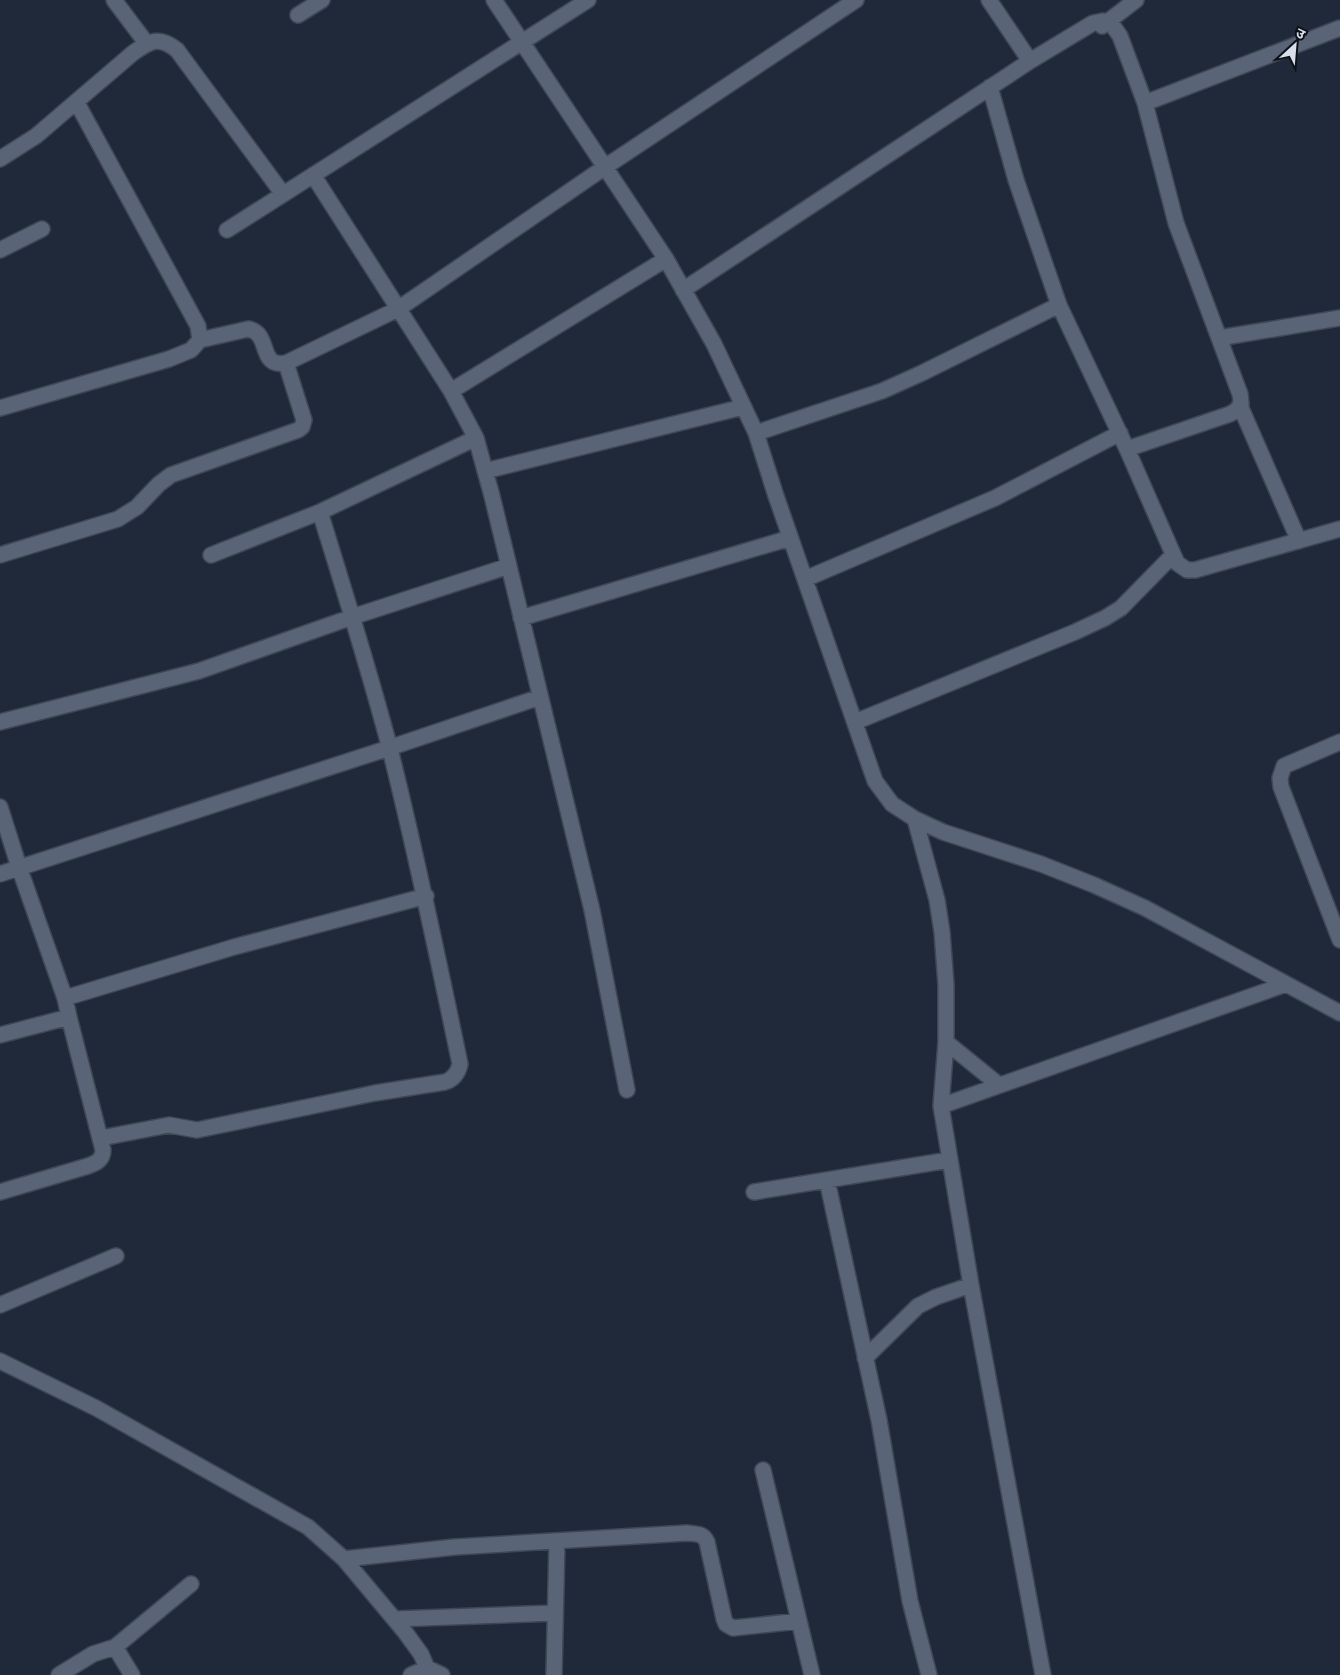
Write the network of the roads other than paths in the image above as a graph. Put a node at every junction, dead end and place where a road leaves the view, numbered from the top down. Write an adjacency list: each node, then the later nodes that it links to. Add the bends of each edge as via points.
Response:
1 (114, 0): 12 (street)
2 (322, 0): 8 (street)
3 (494, 0): 11 (street)
4 (588, 0): 11 (street)
5 (856, 0): 18 (street)
6 (989, 0): 13 (street)
7 (1136, 0): 9 (street)
8 (298, 14)
9 (1104, 24): 13 (street, via 1103,21 1093,23); 16 (street, via 1111,23 1120,36)
10 (1340, 28): 16 (street)
11 (522, 43): 18 (street); 19 (street)
12 (147, 44): 15 (street); 20 (street, via 163,41 177,50)
13 (1030, 61): 14 (street)
14 (990, 87): 25 (street); 26 (street, via 1016,180)
15 (77, 103): 17 (street, via 36,136); 30 (street, via 198,326)
16 (1145, 103): 29 (street, via 1176,223)
17 (0, 159)
18 (605, 167): 24 (street); 27 (street)
19 (313, 175): 20 (street); 27 (street)
20 (283, 194): 22 (street)
21 (42, 229): 23 (street)
22 (228, 230)
23 (0, 250)
24 (666, 259): 25 (street); 32 (street)
25 (683, 290): 34 (street, via 714,344)
26 (1059, 305): 36 (street, via 882,391); 37 (street)
27 (398, 309): 31 (street); 32 (street)
28 (1340, 318): 29 (street)
29 (1219, 338): 33 (street)
30 (200, 340): 31 (street, via 254,330 260,336 268,358 279,364); 35 (street, via 191,350 169,359)
31 (286, 363): 46 (street, via 303,416 303,424 298,430 171,475 137,507 118,519)
32 (451, 391): 38 (street)
33 (1241, 402): 39 (street, via 1240,408 1230,414); 44 (street)
34 (743, 407): 36 (street); 40 (street)
35 (0, 408)
36 (756, 433): 43 (street)
37 (1120, 434): 39 (street); 49 (street, via 995,498)
38 (476, 438): 40 (street); 41 (street)
39 (1127, 449): 45 (street)
40 (485, 471): 48 (street)
41 (320, 512): 47 (street); 50 (street)
42 (1340, 529): 44 (street)
43 (790, 538): 49 (street); 51 (street)
44 (1299, 541): 45 (street, via 1195,570 1182,567)
45 (1173, 554): 54 (street, via 1121,608 1105,618)
46 (0, 555)
47 (211, 555)
48 (509, 566): 50 (street); 51 (street)
49 (805, 579): 54 (street)
50 (352, 617): 53 (street, via 199,671); 56 (street)
51 (521, 618): 52 (street)
52 (540, 697): 56 (street); 70 (street, via 592,910)
53 (0, 722)
54 (855, 722): 58 (street, via 875,781 892,804)
55 (1340, 742): 62 (street, via 1290,762 1284,766 1280,778)
56 (390, 748): 59 (street); 61 (street)
57 (0, 807): 59 (street)
58 (916, 819): 63 (street, via 943,832 1094,885 1145,908); 68 (street, via 942,932)
59 (19, 867): 60 (street); 64 (street)
60 (0, 874)
61 (426, 896): 64 (street, via 234,947); 72 (street, via 460,1064 450,1080 197,1130 169,1124)
62 (1340, 940)
63 (1286, 984): 65 (street); 69 (street)
64 (65, 998): 66 (street)
65 (1340, 1013)
66 (68, 1017): 67 (street); 72 (street)
67 (0, 1035)
68 (946, 1042): 69 (street); 71 (street)
69 (999, 1085): 71 (street)
70 (627, 1090)
71 (941, 1106): 73 (street)
72 (101, 1138): 75 (street, via 103,1155 94,1164)
73 (949, 1160): 74 (street); 78 (street)
74 (827, 1180): 76 (street); 80 (street)
75 (0, 1192)
76 (754, 1192)
77 (116, 1256): 79 (street)
78 (971, 1285): 80 (street, via 918,1306); 98 (street)
79 (0, 1304)
80 (865, 1358): 97 (street, via 910,1601)
81 (0, 1361): 84 (street, via 96,1408 308,1527)
82 (763, 1470): 88 (street)
83 (557, 1541): 84 (street, via 455,1547); 86 (street); 88 (street, via 700,1534 707,1542 728,1627)
84 (344, 1559): 87 (street)
85 (191, 1584): 89 (street)
86 (555, 1613): 87 (street); 95 (street)
87 (394, 1619): 90 (street, via 421,1654)
88 (800, 1621): 96 (street)
89 (115, 1647): 91 (street, via 93,1654); 92 (street)
90 (429, 1671): 93 (street); 94 (street)
91 (59, 1675)
92 (132, 1675)
93 (411, 1675)
94 (442, 1675)
95 (554, 1675)
96 (812, 1675)
97 (929, 1675)
98 (1043, 1675)

